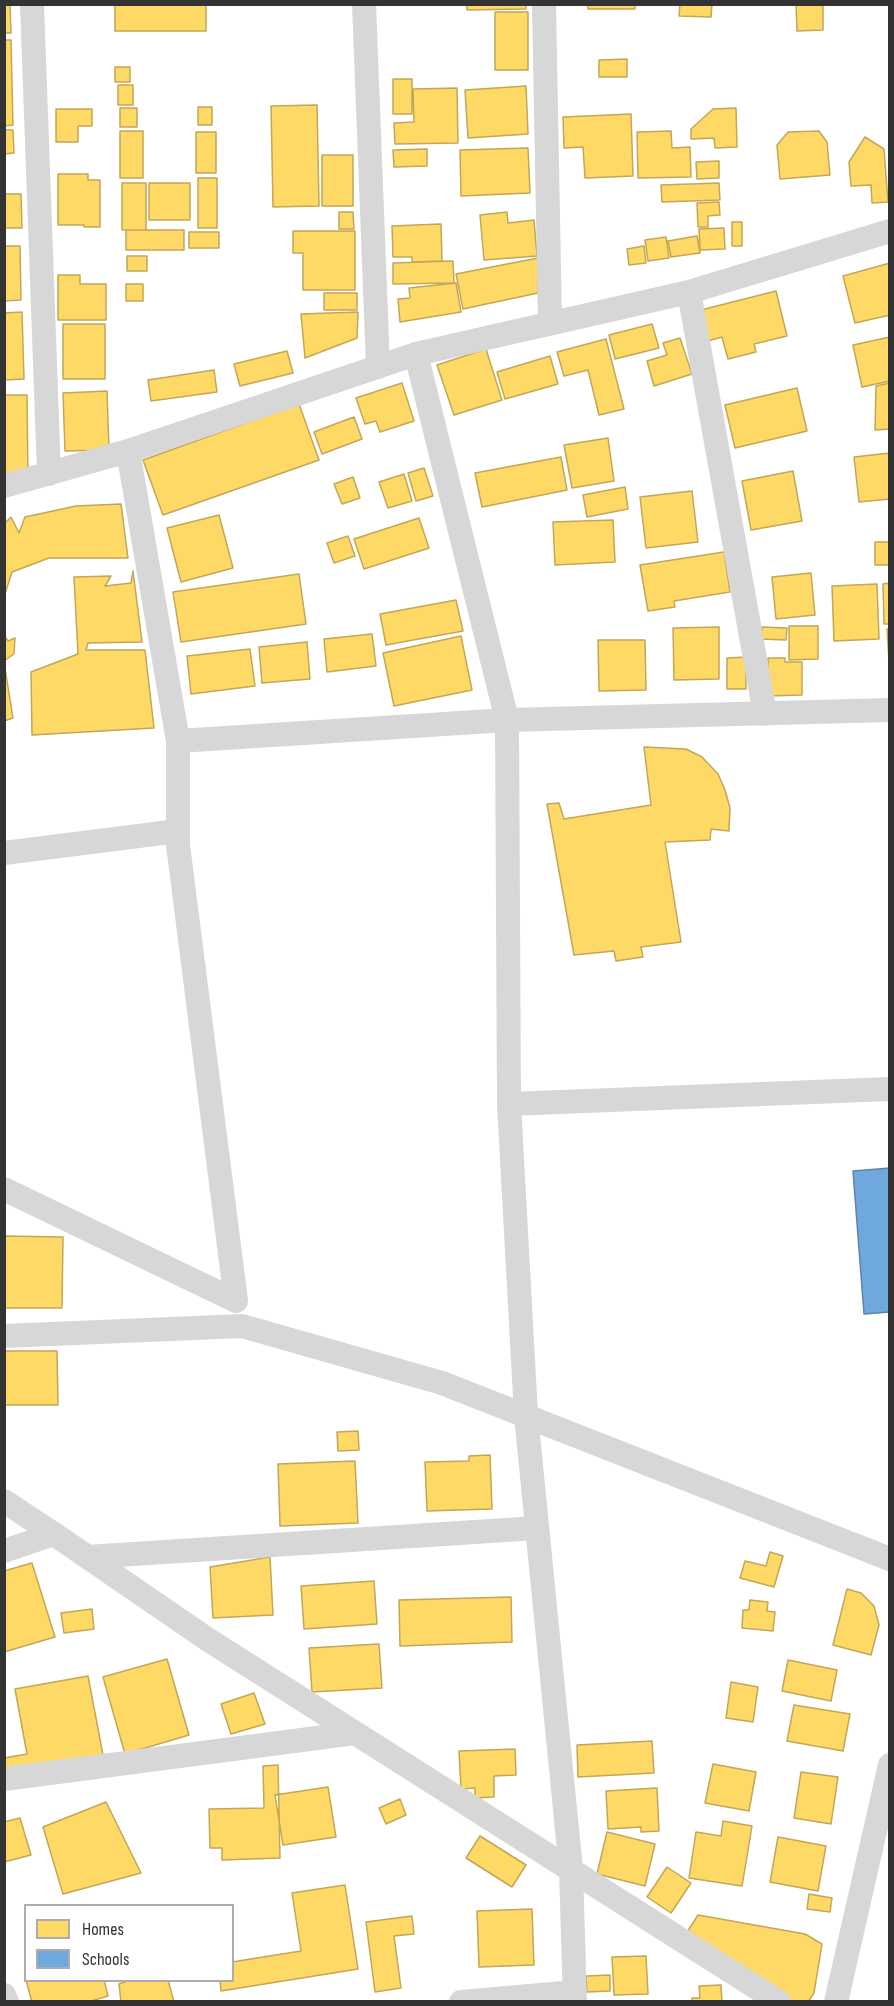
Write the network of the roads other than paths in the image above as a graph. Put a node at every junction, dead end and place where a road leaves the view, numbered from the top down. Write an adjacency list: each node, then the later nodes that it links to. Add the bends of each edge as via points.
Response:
1 (32, 4): 10 (street)
2 (364, 4): 8 (street)
3 (544, 4): 6 (street)
4 (890, 231): 5 (street)
5 (689, 292): 6 (street); 13 (street)
6 (550, 323): 7 (street)
7 (416, 354): 8 (street); 14 (street)
8 (378, 367): 9 (street)
9 (128, 451): 10 (street); 15 (street)
10 (49, 474): 11 (street)
11 (4, 486)
12 (890, 710): 13 (street)
13 (765, 714): 14 (street)
14 (507, 720): 15 (street); 19 (street)
15 (178, 741): 16 (street)
16 (178, 831): 17 (street); 21 (street)
17 (4, 853)
18 (890, 1089): 19 (street)
19 (509, 1104): 24 (street)
20 (4, 1189): 21 (street)
21 (236, 1301): 22 (street)
22 (242, 1326): 23 (street); 24 (street, via 442,1383)
23 (4, 1336)
24 (526, 1415): 26 (street); 30 (street)
25 (4, 1501): 27 (street)
26 (537, 1528): 29 (street); 35 (street)
27 (54, 1534): 28 (street); 29 (street)
28 (4, 1551)
29 (87, 1557): 31 (street)
30 (890, 1559)
31 (355, 1733): 33 (street); 35 (street)
32 (890, 1765): 34 (street)
33 (4, 1779)
34 (885, 1805): 41 (street)
35 (571, 1870): 37 (street); 40 (street)
36 (4, 1995): 38 (street)
37 (575, 1997): 39 (street)
38 (7, 2001)
39 (461, 2001)
40 (779, 2001)
41 (837, 2001)

